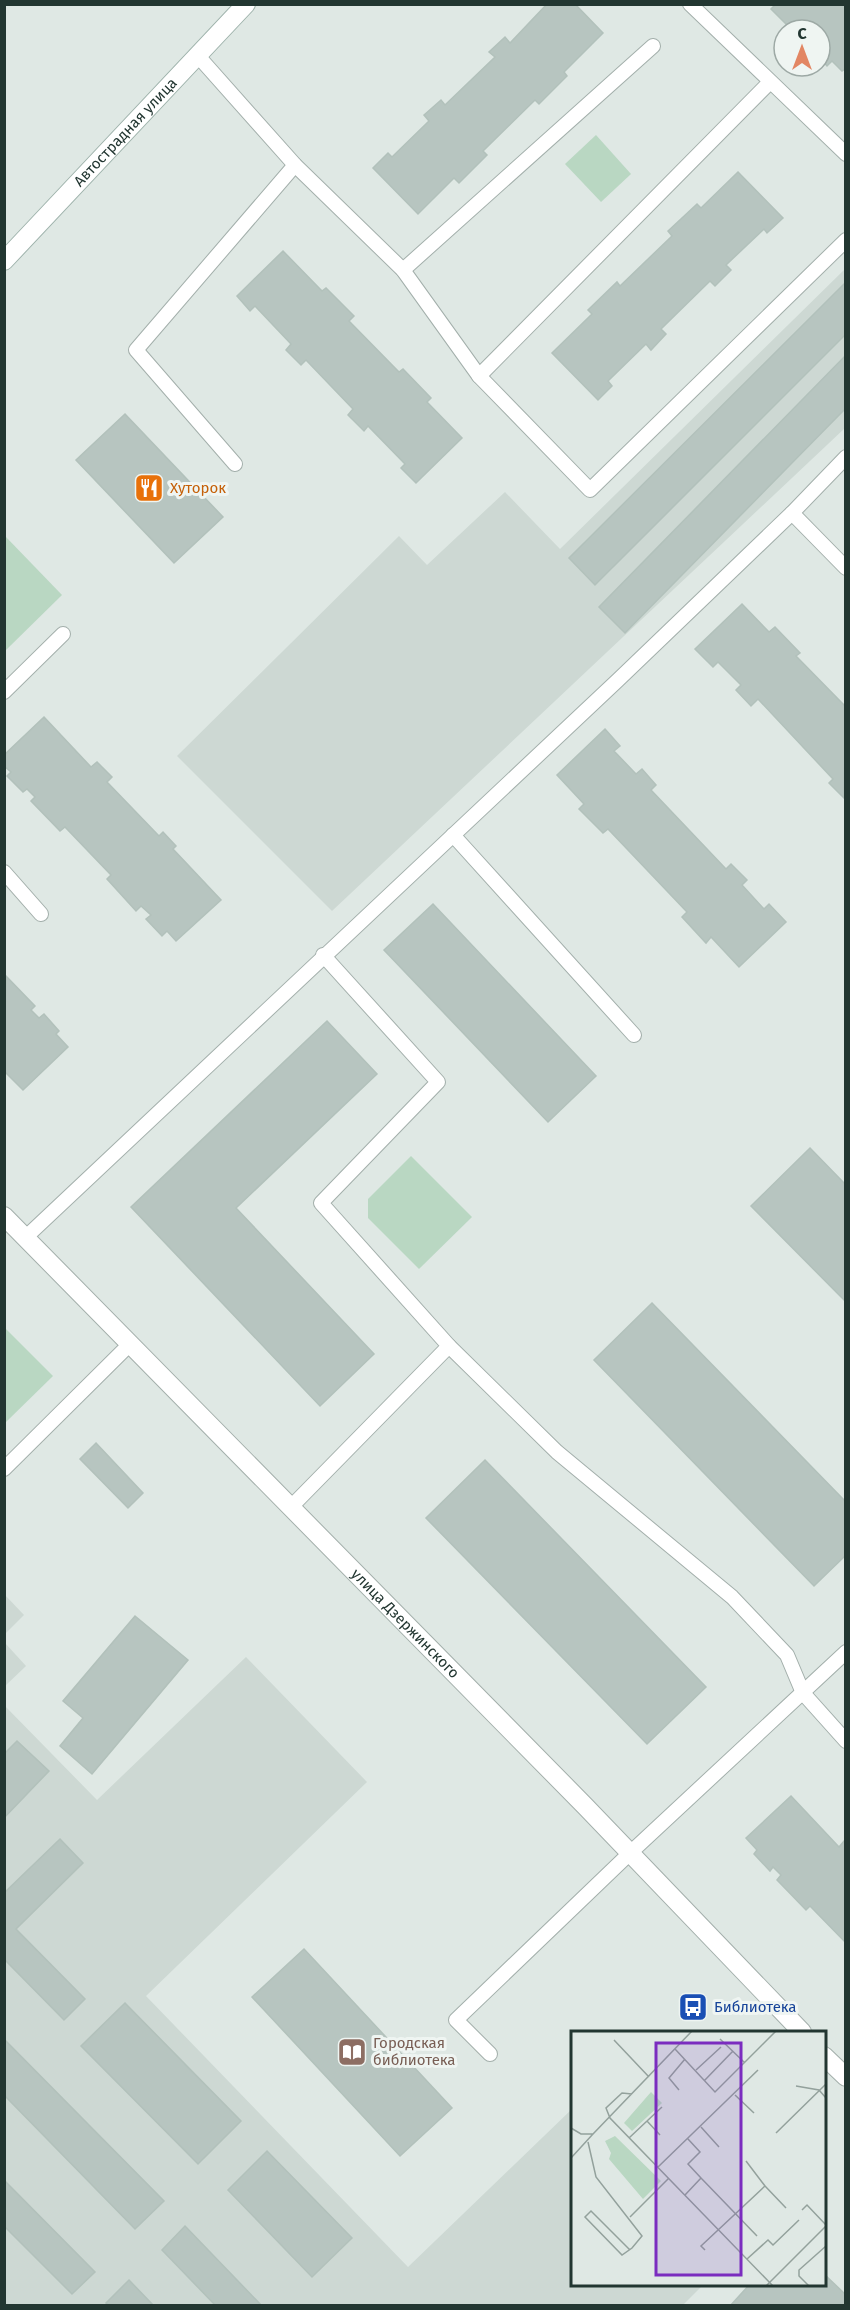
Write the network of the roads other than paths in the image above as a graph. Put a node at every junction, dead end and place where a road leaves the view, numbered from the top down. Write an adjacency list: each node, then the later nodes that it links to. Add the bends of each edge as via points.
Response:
1 (246, 4): 4 (street, Автострадная улица)
2 (690, 4): 5 (lane)
3 (653, 46): 10 (lane)
4 (198, 56): 7 (lane); 9 (street, Автострадная улица)
5 (770, 82): 6 (lane); 11 (lane)
6 (846, 154)
7 (295, 165): 10 (lane); 13 (lane, via 136,350)
8 (846, 240): 11 (lane, via 590,490)
9 (4, 261)
10 (403, 270): 11 (lane)
11 (479, 376)
12 (846, 457): 14 (lane)
13 (235, 464)
14 (792, 513): 15 (lane); 18 (lane)
15 (846, 568)
16 (63, 634): 17 (lane)
17 (4, 692)
18 (453, 835): 21 (lane); 22 (lane)
19 (4, 872): 20 (lane)
20 (42, 914)
21 (323, 955): 24 (lane); 26 (lane, via 438,1082 321,1203)
22 (634, 1035)
23 (4, 1216): 24 (street, улица Дзержинского)
24 (26, 1237): 25 (street, улица Дзержинского)
25 (130, 1344): 27 (lane); 28 (street, улица Дзержинского)
26 (449, 1346): 28 (lane); 30 (lane, via 557,1452 732,1597 787,1655)
27 (4, 1469)
28 (290, 1508): 32 (street, улица Дзержинского)
29 (846, 1652): 30 (lane)
30 (803, 1693): 31 (lane); 32 (lane)
31 (846, 1741)
32 (629, 1854): 33 (street, улица Дзержинского); 34 (lane, via 456,2020)
33 (801, 2031)
34 (490, 2054)
35 (826, 2057): 36 (street)
36 (846, 2077)

